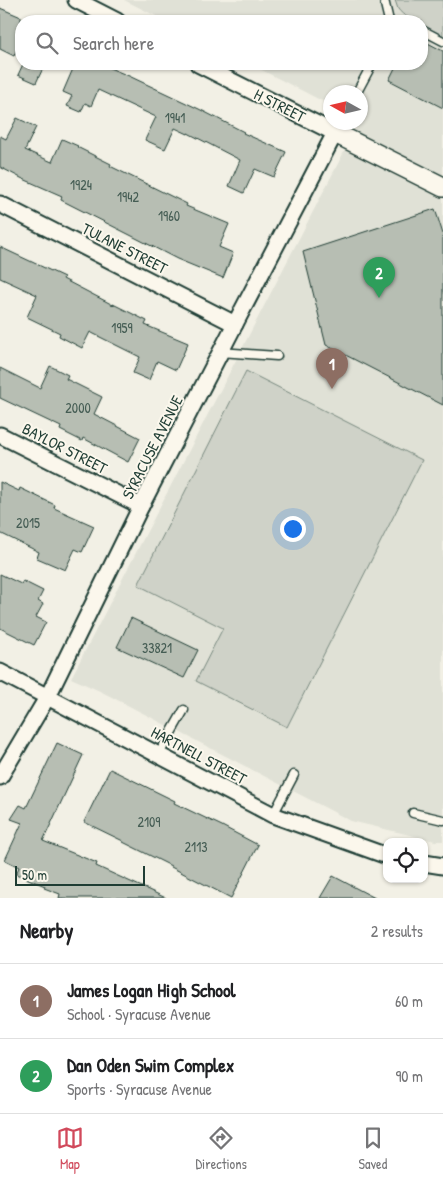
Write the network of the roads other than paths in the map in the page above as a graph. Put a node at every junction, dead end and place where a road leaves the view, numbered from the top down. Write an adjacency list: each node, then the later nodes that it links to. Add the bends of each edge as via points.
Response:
1 (76, 0): 3 (street)
2 (384, 0): 4 (lane)
3 (105, 15)
4 (387, 15)
5 (428, 33): 6 (lane)
6 (443, 41)
7 (211, 70): 10 (street, H STREET)
8 (369, 70): 9 (lane)
9 (361, 85)
10 (323, 123)
11 (337, 130): 12 (street, H STREET); 14 (street, SYRACUSE AVENUE)
12 (443, 187)
13 (0, 204): 14 (street, TULANE STREET)
14 (235, 324): 15 (street, SYRACUSE AVENUE)
15 (220, 352): 16 (lane); 18 (street, SYRACUSE AVENUE)
16 (277, 356)
17 (0, 435): 18 (street, BAYLOR STREET)
18 (141, 506): 20 (street, SYRACUSE AVENUE)
19 (0, 672): 20 (street, HARTNELL STREET)
20 (48, 696): 22 (street, HARTNELL STREET); 24 (street, SYRACUSE AVENUE)
21 (184, 710): 22 (lane)
22 (159, 754): 26 (street, HARTNELL STREET)
23 (294, 775): 26 (lane)
24 (0, 777)
25 (413, 813): 27 (lane)
26 (274, 815): 28 (street, HARTNELL STREET)
27 (443, 820)
28 (383, 855)
29 (428, 864): 30 (street)
30 (443, 866)

